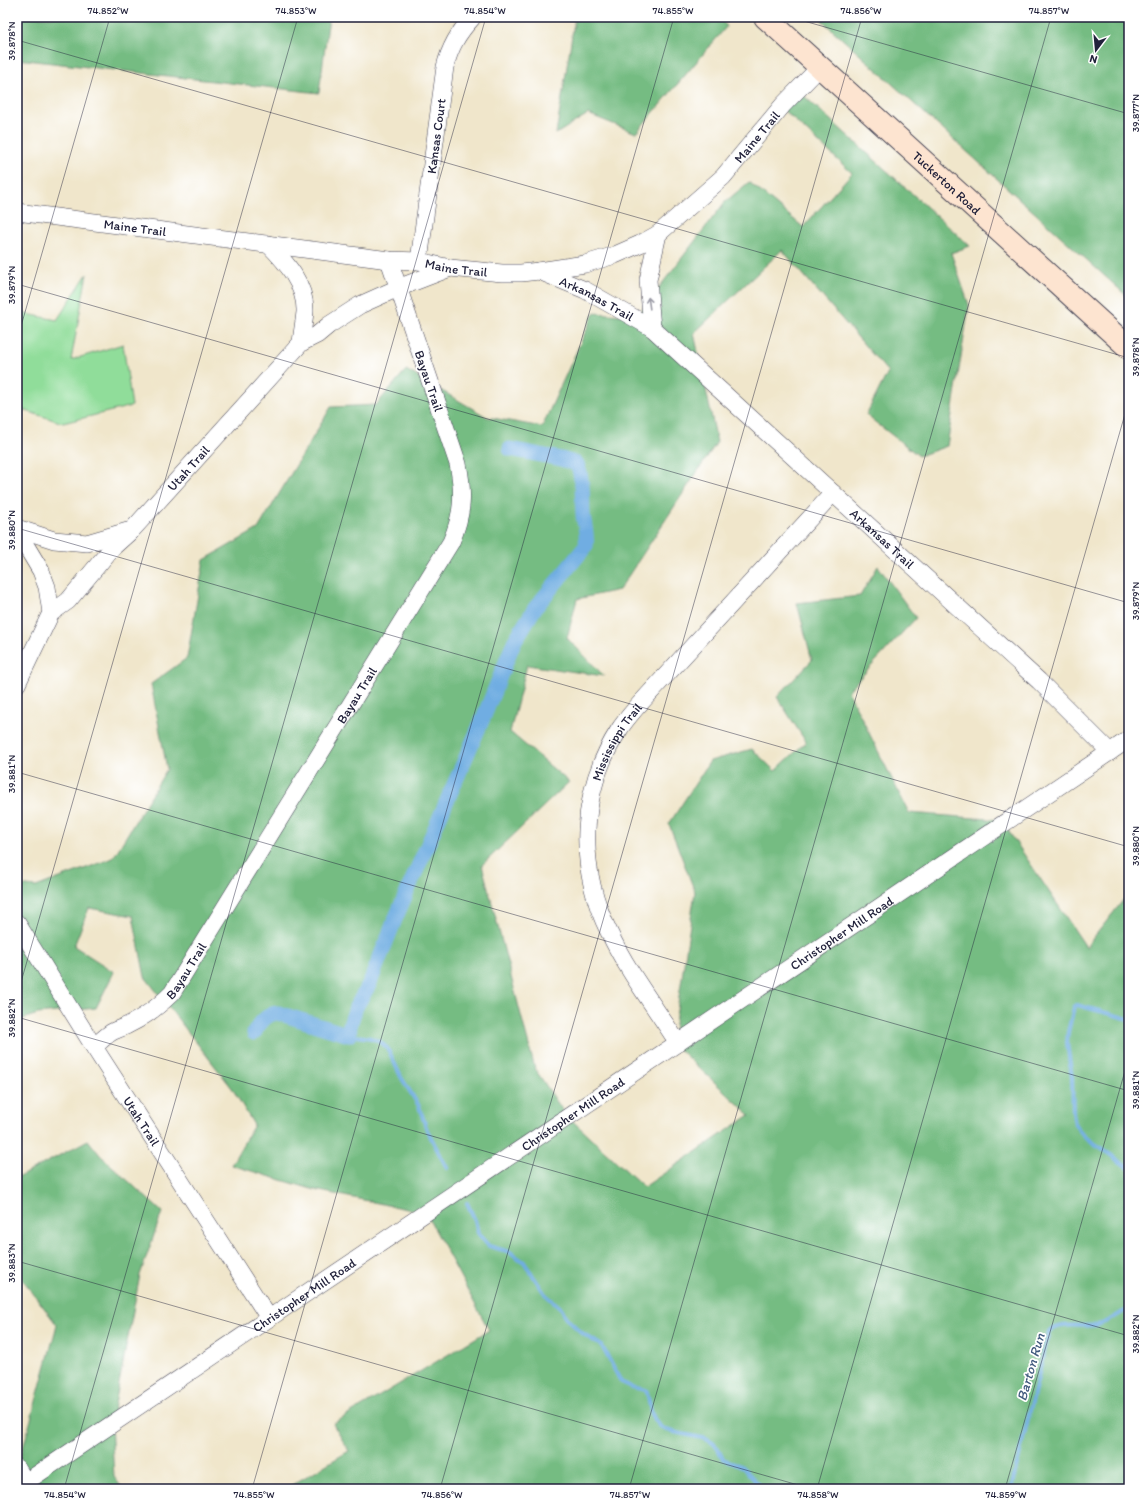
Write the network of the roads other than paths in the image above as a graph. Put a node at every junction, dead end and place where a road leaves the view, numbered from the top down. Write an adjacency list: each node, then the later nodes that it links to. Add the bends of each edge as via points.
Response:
1 (765, 17): 3 (main road, Tuckerton Road)
2 (472, 18): 8 (street, Kansas Court, via 462,29 449,52 445,67)
3 (820, 67): 5 (street, Maine Trail, via 783,105 723,177); 14 (main road, Tuckerton Road)
4 (17, 212): 6 (street, Maine Trail)
5 (658, 234): 10 (street, Maine Trail, via 615,255 585,264); 12 (street, Arkansas Trail, one-way to 5, via 648,280)
6 (268, 244): 7 (street, Maine Trail); 13 (street, via 281,256 302,291 305,310)
7 (389, 260): 8 (street, Maine Trail); 11 (street)
8 (419, 261): 9 (street, Maine Trail)
9 (450, 268): 10 (street, Maine Trail, via 502,273); 11 (street, Utah Trail)
10 (539, 271): 12 (street, Arkansas Trail, via 585,290)
11 (398, 288): 13 (street, Utah Trail, via 360,305); 24 (street, Bayau Trail, via 458,464 461,511 451,542 172,993 158,1006 113,1032)
12 (652, 328): 15 (street, Arkansas Trail)
13 (301, 343): 17 (street, Utah Trail)
14 (1129, 348)
15 (833, 493): 21 (street, Arkansas Trail, via 1039,681); 23 (street, Mississippi Trail, via 636,708 612,743 593,790 587,824 587,863 599,911 616,946)
16 (17, 530): 17 (street, via 54,540 86,542); 18 (street, via 41,571 47,587)
17 (132, 530): 18 (street, Utah Trail, via 112,548 68,601)
18 (51, 613): 19 (street, Utah Trail)
19 (17, 684)
20 (1129, 739): 21 (street, Christopher Mill Road)
21 (1110, 752): 23 (street, Christopher Mill Road)
22 (17, 923): 24 (street, Utah Trail)
23 (678, 1043): 25 (street, Christopher Mill Road)
24 (94, 1047): 25 (street, Utah Trail)
25 (269, 1318): 26 (street, Christopher Mill Road)
26 (20, 1479)

